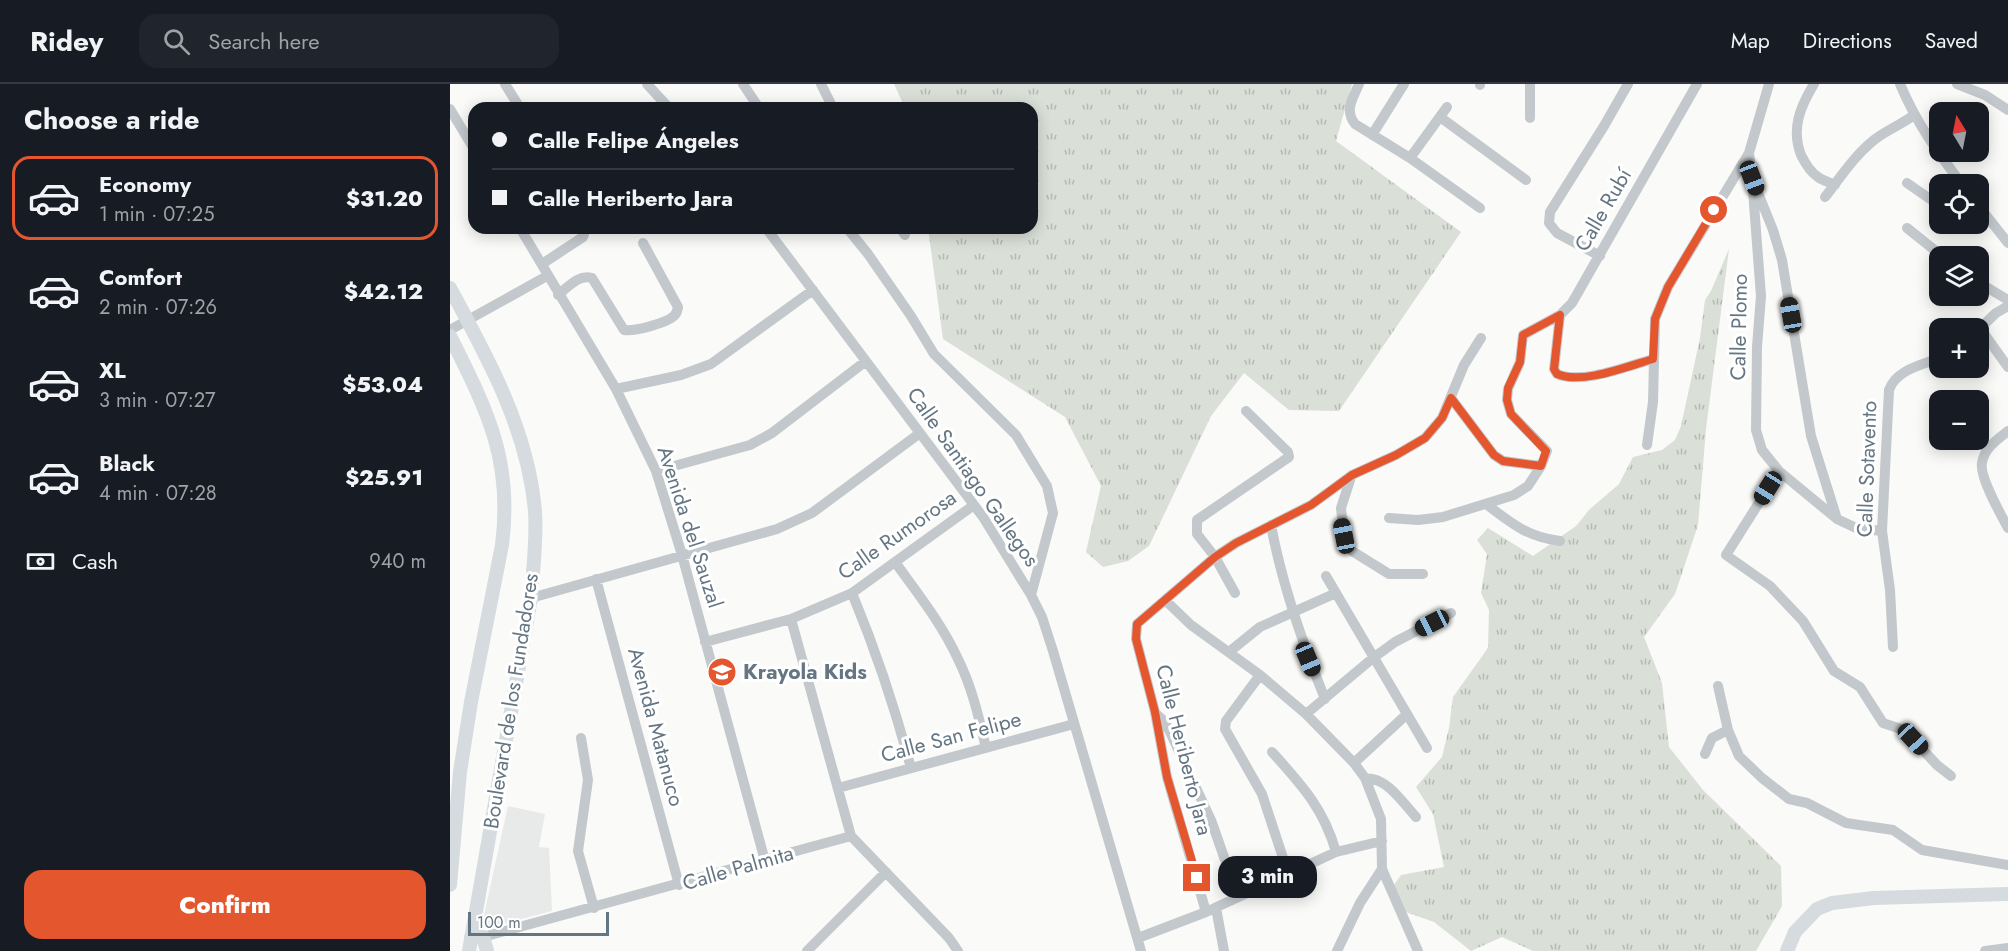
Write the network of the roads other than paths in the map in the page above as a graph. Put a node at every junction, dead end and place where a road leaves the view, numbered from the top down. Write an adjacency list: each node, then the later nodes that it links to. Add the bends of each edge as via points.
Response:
1 (505, 84): 14 (street)
2 (647, 84): 15 (street)
3 (743, 84): 16 (street)
4 (821, 84): 17 (street)
5 (1359, 84): 22 (street, via 1349,110 1350,118)
6 (1404, 84): 22 (street)
7 (1530, 84): 21 (street)
8 (1628, 84): 45 (street, via 1550,212 1549,224 1557,233)
9 (1696, 84): 45 (street, Calle Rubí)
10 (1769, 84): 24 (street)
11 (1814, 84): 30 (street, via 1798,118 1797,145 1805,164 1818,177)
12 (1900, 84): 20 (street)
13 (1957, 84): 19 (street)
14 (516, 102)
15 (664, 102)
16 (755, 102)
17 (830, 102)
18 (450, 108): 23 (street)
19 (2008, 110)
20 (1914, 115): 26 (street); 30 (street, via 1868,145)
21 (1530, 118)
22 (1372, 135): 25 (street)
23 (468, 139)
24 (1749, 153): 27 (street); 61 (street, via 1668,287 1655,319)
25 (1410, 158): 28 (street, via 1443,112); 33 (street)
26 (1954, 174)
27 (1752, 178): 73 (street, Calle Plomo, via 1761,296 1756,430 1762,450); 78 (street, via 1782,260 1811,436)
28 (1526, 180)
29 (1907, 183): 32 (street)
30 (1835, 184): 31 (street)
31 (1825, 197)
32 (1929, 198)
33 (1480, 208)
34 (1989, 219): 36 (street)
35 (1989, 224): 36 (street)
36 (1994, 225): 43 (street)
37 (1906, 228): 44 (street)
38 (524, 234): 46 (street, Avenida del Sauzal)
39 (584, 234): 46 (street)
40 (771, 234): 50 (street, Calle Santiago Gallegos)
41 (852, 234): 92 (street, via 934,354 1016,435 1047,486 1053,513)
42 (643, 243): 51 (street, via 678,307 671,319 632,332 624,330 588,276)
43 (2008, 243)
44 (1929, 246)
45 (1600, 256): 54 (street, Calle Rubí, via 1572,303)
46 (542, 264): 47 (street, Avenida del Sauzal)
47 (548, 276): 51 (street, Avenida del Sauzal); 55 (street)
48 (450, 288): 55 (main road, Boulevard de los Fundadores)
49 (1989, 289): 52 (street)
50 (813, 290): 62 (street, Calle Santiago Gallegos); 65 (street, via 711,364 681,375)
51 (558, 295): 65 (street, Avenida del Sauzal)
52 (2008, 300)
53 (2008, 306): 56 (street)
54 (1560, 315): 61 (street, via 1554,369 1563,377 1589,376); 71 (street, Calle Rubí, via 1523,335 1520,362 1508,388 1511,414 1546,451)
55 (467, 320): 57 (street); 93 (main road, Boulevard de los Fundadores, via 513,415 526,455 535,511)
56 (1989, 320)
57 (450, 330)
58 (450, 336): 129 (main road, Boulevard de los Fundadores, via 496,439 505,492 502,545 460,772)
59 (1481, 338): 66 (street, via 1464,365)
60 (1989, 342): 64 (street)
61 (1653, 359): 70 (street)
62 (866, 361): 69 (street, Calle Santiago Gallegos); 72 (street, via 761,440)
63 (1929, 363): 81 (street, Calle Sotavento, via 1901,374 1889,390)
64 (2008, 367)
65 (615, 389): 72 (street, Avenida del Sauzal)
66 (1451, 398): 71 (street, via 1494,455 1503,461); 74 (street, via 1442,418 1425,438)
67 (1246, 411): 84 (street, via 1289,457 1197,520 1197,534)
68 (2008, 430): 80 (street, via 1990,446 1982,463 1983,474)
69 (920, 433): 76 (street, Calle Santiago Gallegos); 83 (street, via 812,513 777,529)
70 (1647, 445)
71 (1541, 466): 75 (street, via 1528,486)
72 (656, 471): 83 (street, Avenida del Sauzal)
73 (1779, 471): 78 (street, Calle Plomo); 117 (street, via 1726,555 1770,586 1803,621 1834,671 1860,687 1883,723 1904,730)
74 (1352, 475): 79 (street, via 1311,505); 86 (street, via 1341,508 1344,536 1352,550 1389,574)
75 (1486, 504): 77 (street, via 1443,517); 82 (street, via 1533,536)
76 (974, 505): 85 (street, Calle Rumorosa); 92 (street, Calle Santiago Gallegos)
77 (1389, 518)
78 (1838, 519): 81 (street, Calle Plomo, via 1856,528)
79 (1271, 525): 84 (street); 95 (street)
80 (2008, 528)
81 (1882, 531): 99 (street, Calle Sotavento)
82 (1560, 542)
83 (682, 555): 88 (street); 98 (street, Avenida del Sauzal)
84 (1215, 557): 90 (street); 94 (street)
85 (896, 562): 89 (street, Calle Rumorosa); 111 (street, via 960,661)
86 (1424, 574)
87 (1326, 576): 91 (street)
88 (596, 579): 93 (street); 130 (street, Avenida Matanuco)
89 (852, 593): 97 (street, Calle Rumorosa); 116 (street, via 883,672)
90 (1235, 593)
91 (1336, 593): 95 (street); 101 (street)
92 (1031, 595): 108 (street, Calle Santiago Gallegos, via 1042,617)
93 (531, 598): 137 (main road, Boulevard de los Fundadores)
94 (1165, 600): 100 (street, via 1191,625); 105 (street, Calle Heriberto Jara, via 1137,624 1135,632)
95 (1293, 611): 100 (street, via 1260,627); 104 (street)
96 (1451, 613): 101 (street)
97 (790, 619): 98 (street, Calle Rumorosa); 119 (street)
98 (705, 642): 124 (street, Avenida del Sauzal)
99 (1893, 647)
100 (1229, 652): 102 (street)
101 (1373, 657): 104 (street); 107 (street)
102 (1260, 675): 106 (street); 128 (street, via 1225,725 1262,794)
103 (1718, 686): 109 (street)
104 (1325, 699): 106 (street)
105 (1155, 712): 132 (street, via 1170,732 1211,820); 134 (street, Calle Heriberto Jara, via 1167,777)
106 (1306, 714): 115 (street)
107 (1406, 715): 112 (street); 115 (street)
108 (1074, 724): 111 (street, Calle San Felipe); 136 (street, Calle Santiago Gallegos)
109 (1728, 730): 114 (street, via 1713,738); 125 (street, via 1739,756 1789,799 1807,803 1846,823 1893,830 1922,850)
110 (582, 738): 133 (street, via 588,780 578,851)
111 (986, 748): 116 (street, Calle San Felipe)
112 (1427, 748)
113 (1272, 752): 123 (street, via 1320,812)
114 (1705, 754)
115 (1354, 763): 118 (street)
116 (911, 768): 119 (street, Calle San Felipe)
117 (1951, 776)
118 (1365, 778): 120 (street, via 1385,784); 122 (street, via 1381,819)
119 (838, 788): 121 (street)
120 (1416, 817)
121 (851, 836): 124 (street, Calle Palmita); 127 (street)
122 (1382, 841): 123 (street); 126 (street)
123 (1336, 852): 128 (street)
124 (765, 861): 130 (street, Calle Palmita)
125 (2008, 866)
126 (1382, 869): 143 (street); 144 (street)
127 (886, 872): 139 (street); 140 (street)
128 (1288, 873): 132 (street)
129 (450, 885)
130 (679, 885): 133 (street, Calle Palmita)
131 (2008, 894): 135 (main road, via 1874,897 1832,903 1817,909)
132 (1238, 897): 134 (street)
133 (594, 908): 137 (street, Calle Palmita)
134 (1211, 910): 136 (street); 142 (street, Calle Heriberto Jara)
135 (1806, 921): 145 (main road, via 1795,932); 146 (main road)
136 (1138, 938): 141 (street, Calle Santiago Gallegos)
137 (477, 944)
138 (2008, 948): 147 (street)
139 (807, 951)
140 (958, 951)
141 (1141, 951)
142 (1224, 951)
143 (1337, 951)
144 (1418, 951)
145 (1787, 951)
146 (1797, 951)
147 (1985, 951)

